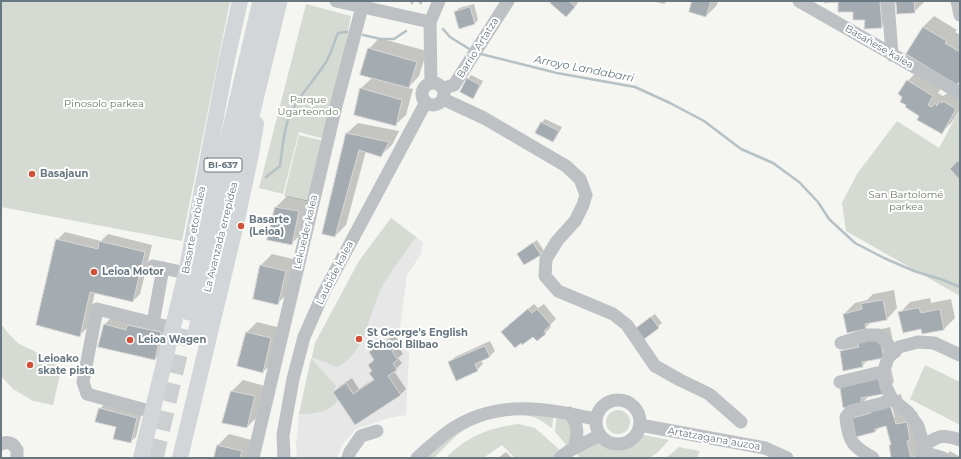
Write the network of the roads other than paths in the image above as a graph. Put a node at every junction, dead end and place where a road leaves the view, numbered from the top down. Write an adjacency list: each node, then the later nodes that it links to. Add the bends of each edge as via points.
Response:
1 (240, 1): 20 (main road, Basarte etorbidea)
2 (255, 1): 15 (highway)
3 (336, 1): 10 (street)
4 (439, 1): 12 (street)
5 (508, 1): 17 (street, Barrio Artatza, via 454,85)
6 (799, 1): 14 (street, Basañese kalea)
7 (888, 1): 14 (street)
8 (957, 1): 11 (street)
9 (274, 2): 13 (highway, La Avanzada errepidea / BI-637); 15 (highway, La Avanzada errepidea / BI-637)
10 (367, 5): 12 (street); 43 (street, Lekueder kalea, via 336,106)
11 (960, 15)
12 (430, 22): 16 (street)
13 (267, 49): 22 (highway, La Avanzada errepidea / BI-637); 42 (main road, via 251,154)
14 (892, 55): 18 (street, Basañese kalea)
15 (243, 81): 22 (highway, La Avanzada errepidea / BI-637)
16 (431, 83): 17 (street, via 438,83); 19 (street, via 425,86 422,92)
17 (444, 94): 19 (street, via 438,104); 32 (street, via 566,166 580,179 586,195 583,205 575,221 557,241 546,259 545,276 558,291 613,314 627,325 654,366 709,394)
18 (960, 94)
19 (426, 102): 44 (street, Laubide kalea, via 323,294 304,337 283,435)
20 (186, 273): 21 (street, via 158,267); 22 (main road, Basarte etorbidea)
21 (153, 323): 22 (street); 29 (street, via 97,309 83,382 87,394)
22 (185, 330): 29 (main road, Basarte etorbidea)
23 (841, 343): 24 (street, via 867,335 879,335)
24 (895, 352): 25 (street, via 899,348 918,342 934,342); 26 (street, via 888,358)
25 (960, 354)
26 (883, 373): 27 (street); 28 (street)
27 (840, 382)
28 (892, 399): 39 (street, via 908,412 918,426); 49 (street, via 883,404 851,411 846,417 850,439 861,451)
29 (153, 412): 41 (main road, Basarte etorbidea)
30 (569, 413): 31 (street); 38 (street, via 578,433); 46 (street, via 523,408 492,412 456,427)
31 (596, 419): 33 (street, via 599,410 605,404 621,400 636,408 640,416); 35 (street)
32 (741, 422)
33 (640, 425): 35 (street, via 635,437 624,443 611,443); 48 (street, Artatzagana auzoa, via 765,448)
34 (377, 431): 45 (street, via 361,436)
35 (600, 435): 38 (street)
36 (960, 440): 39 (street, via 943,435 933,439)
37 (1, 444): 40 (street, via 13,444)
38 (574, 448): 47 (street)
39 (923, 452): 50 (street)
40 (19, 458)
41 (141, 458)
42 (180, 458)
43 (253, 458)
44 (284, 458)
45 (348, 458)
46 (417, 458)
47 (560, 458)
48 (787, 458)
49 (873, 458)
50 (943, 458)

